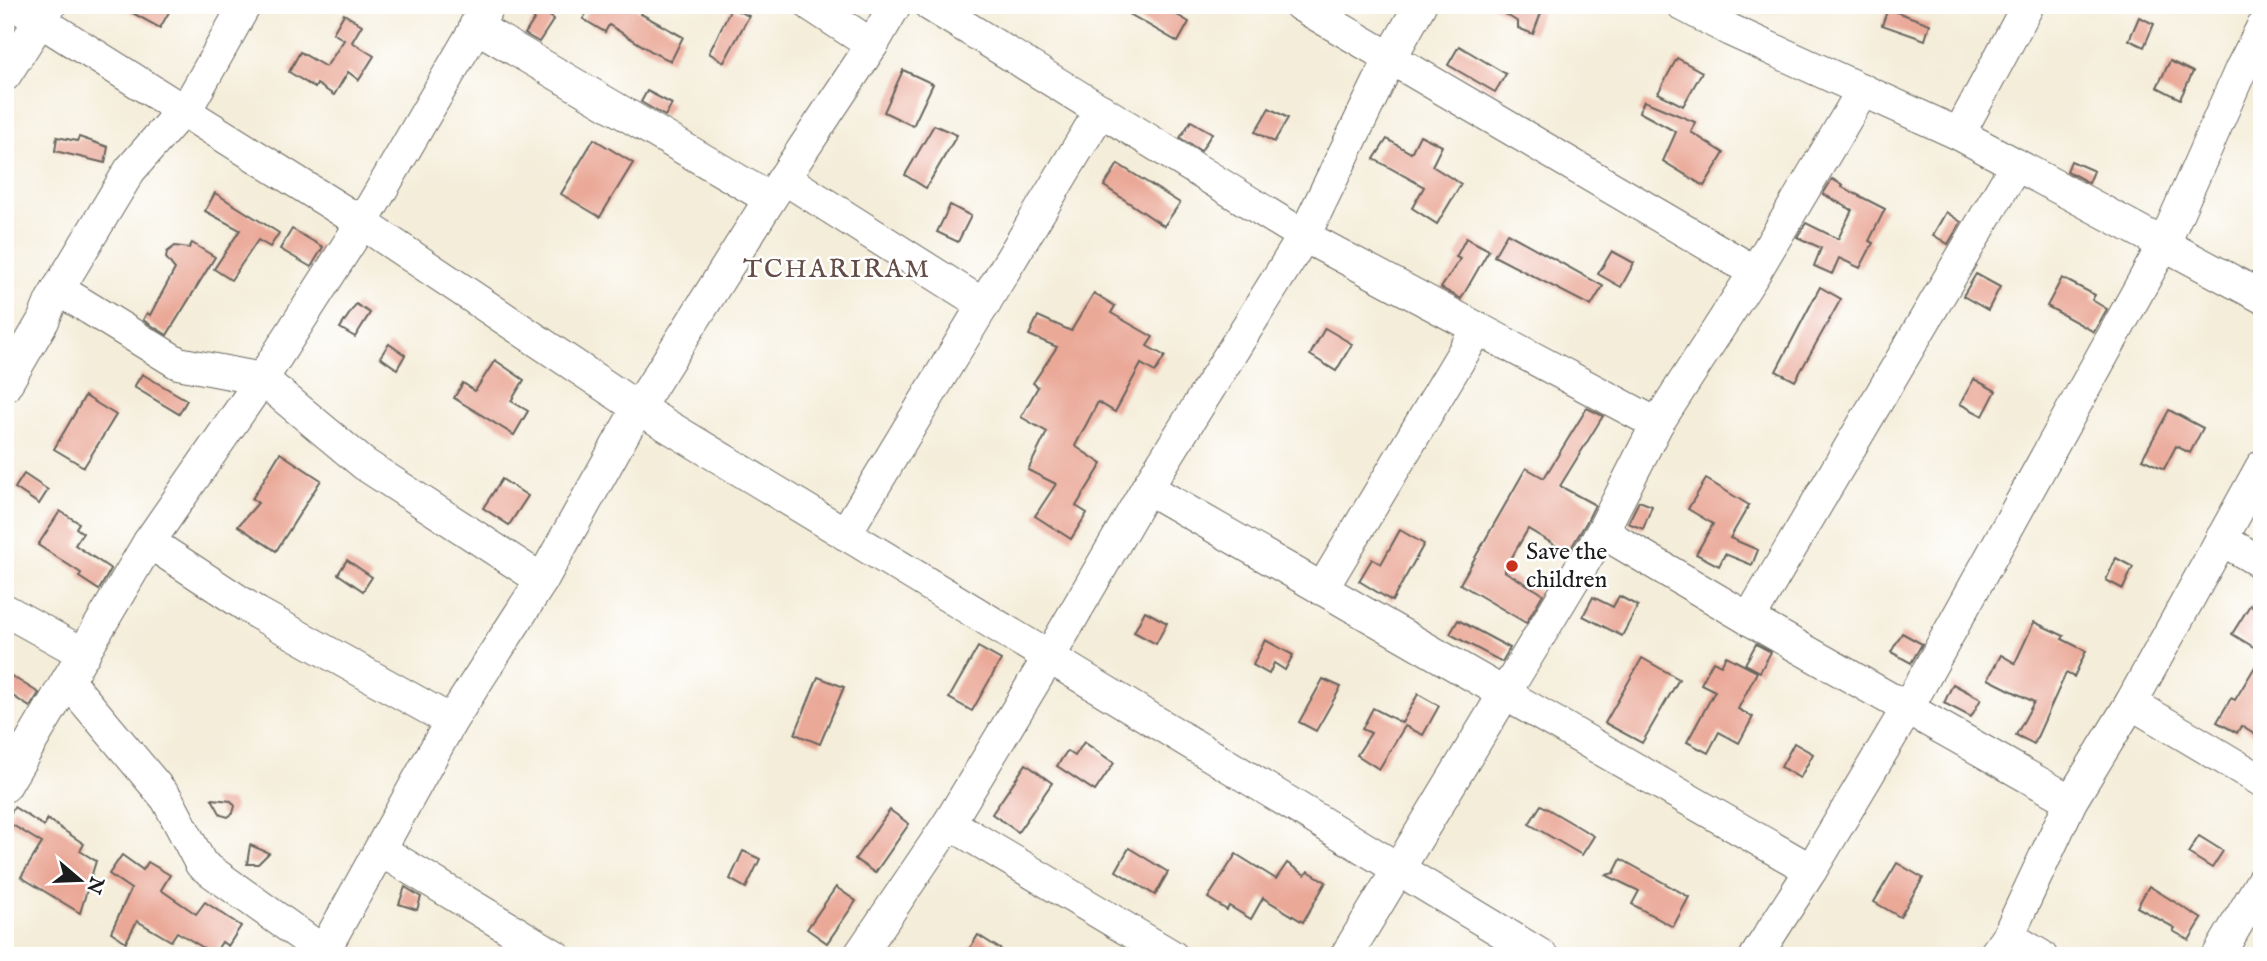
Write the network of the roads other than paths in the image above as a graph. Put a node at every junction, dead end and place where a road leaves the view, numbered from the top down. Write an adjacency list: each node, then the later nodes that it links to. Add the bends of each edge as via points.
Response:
1 (245, 5): 16 (street)
2 (811, 5): 12 (street)
3 (895, 5): 12 (street)
4 (930, 5): 17 (street)
5 (1300, 5): 13 (street)
6 (1420, 5): 13 (street)
7 (1683, 5): 15 (street)
8 (2028, 5): 18 (street)
9 (35, 11): 14 (street); 16 (street)
10 (482, 16): 20 (street); 21 (street)
11 (2262, 28): 23 (street)
12 (872, 45): 20 (street)
13 (1391, 57): 22 (street); 24 (street)
14 (5, 75)
15 (1863, 90): 18 (street); 24 (street)
16 (182, 110): 21 (street); 25 (street, via 130,170)
17 (1101, 110): 22 (street); 27 (street)
18 (1959, 134): 19 (street)
19 (2017, 165): 23 (street); 43 (street)
20 (777, 188): 27 (street); 31 (street)
21 (362, 223): 29 (street); 31 (street)
22 (1304, 236): 28 (street); 34 (street)
23 (2164, 244): 26 (street); 48 (street)
24 (1755, 272): 32 (street)
25 (58, 289): 29 (street, via 178,363); 30 (street)
26 (2262, 297)
27 (984, 305): 36 (street)
28 (1478, 328): 32 (street); 41 (street)
29 (262, 379): 38 (street); 40 (street, via 364,464)
30 (5, 386)
31 (638, 408): 36 (street); 40 (street)
32 (1657, 424): 35 (street)
33 (2262, 466): 37 (street)
34 (1147, 488): 41 (street); 44 (street)
35 (1602, 532): 43 (street); 46 (street)
36 (845, 534): 44 (street)
37 (2221, 539): 39 (street); 47 (street)
38 (149, 542): 45 (street); 49 (street, via 257,613)
39 (2262, 563)
40 (542, 580): 49 (street)
41 (1322, 589): 46 (street)
42 (5, 610): 45 (street)
43 (1749, 619): 48 (street)
44 (1049, 657): 53 (street); 55 (street)
45 (76, 667): 51 (street); 59 (street, via 167,799 201,864)
46 (1506, 694): 55 (street); 56 (street)
47 (2131, 703): 50 (street); 52 (street)
48 (1907, 709): 52 (street); 56 (street)
49 (451, 721): 54 (street)
50 (2262, 781)
51 (5, 786)
52 (2071, 801): 58 (street)
53 (950, 823): 62 (street); 63 (street)
54 (380, 850): 59 (street); 61 (street)
55 (1400, 870): 60 (street); 64 (street)
56 (1811, 870): 65 (street)
57 (2262, 881): 67 (street)
58 (2001, 946): 66 (street)
59 (322, 954)
60 (1540, 955)
61 (555, 956)
62 (859, 956)
63 (1172, 956)
64 (1346, 956)
65 (1756, 956)
66 (2041, 956)
67 (2218, 956)

